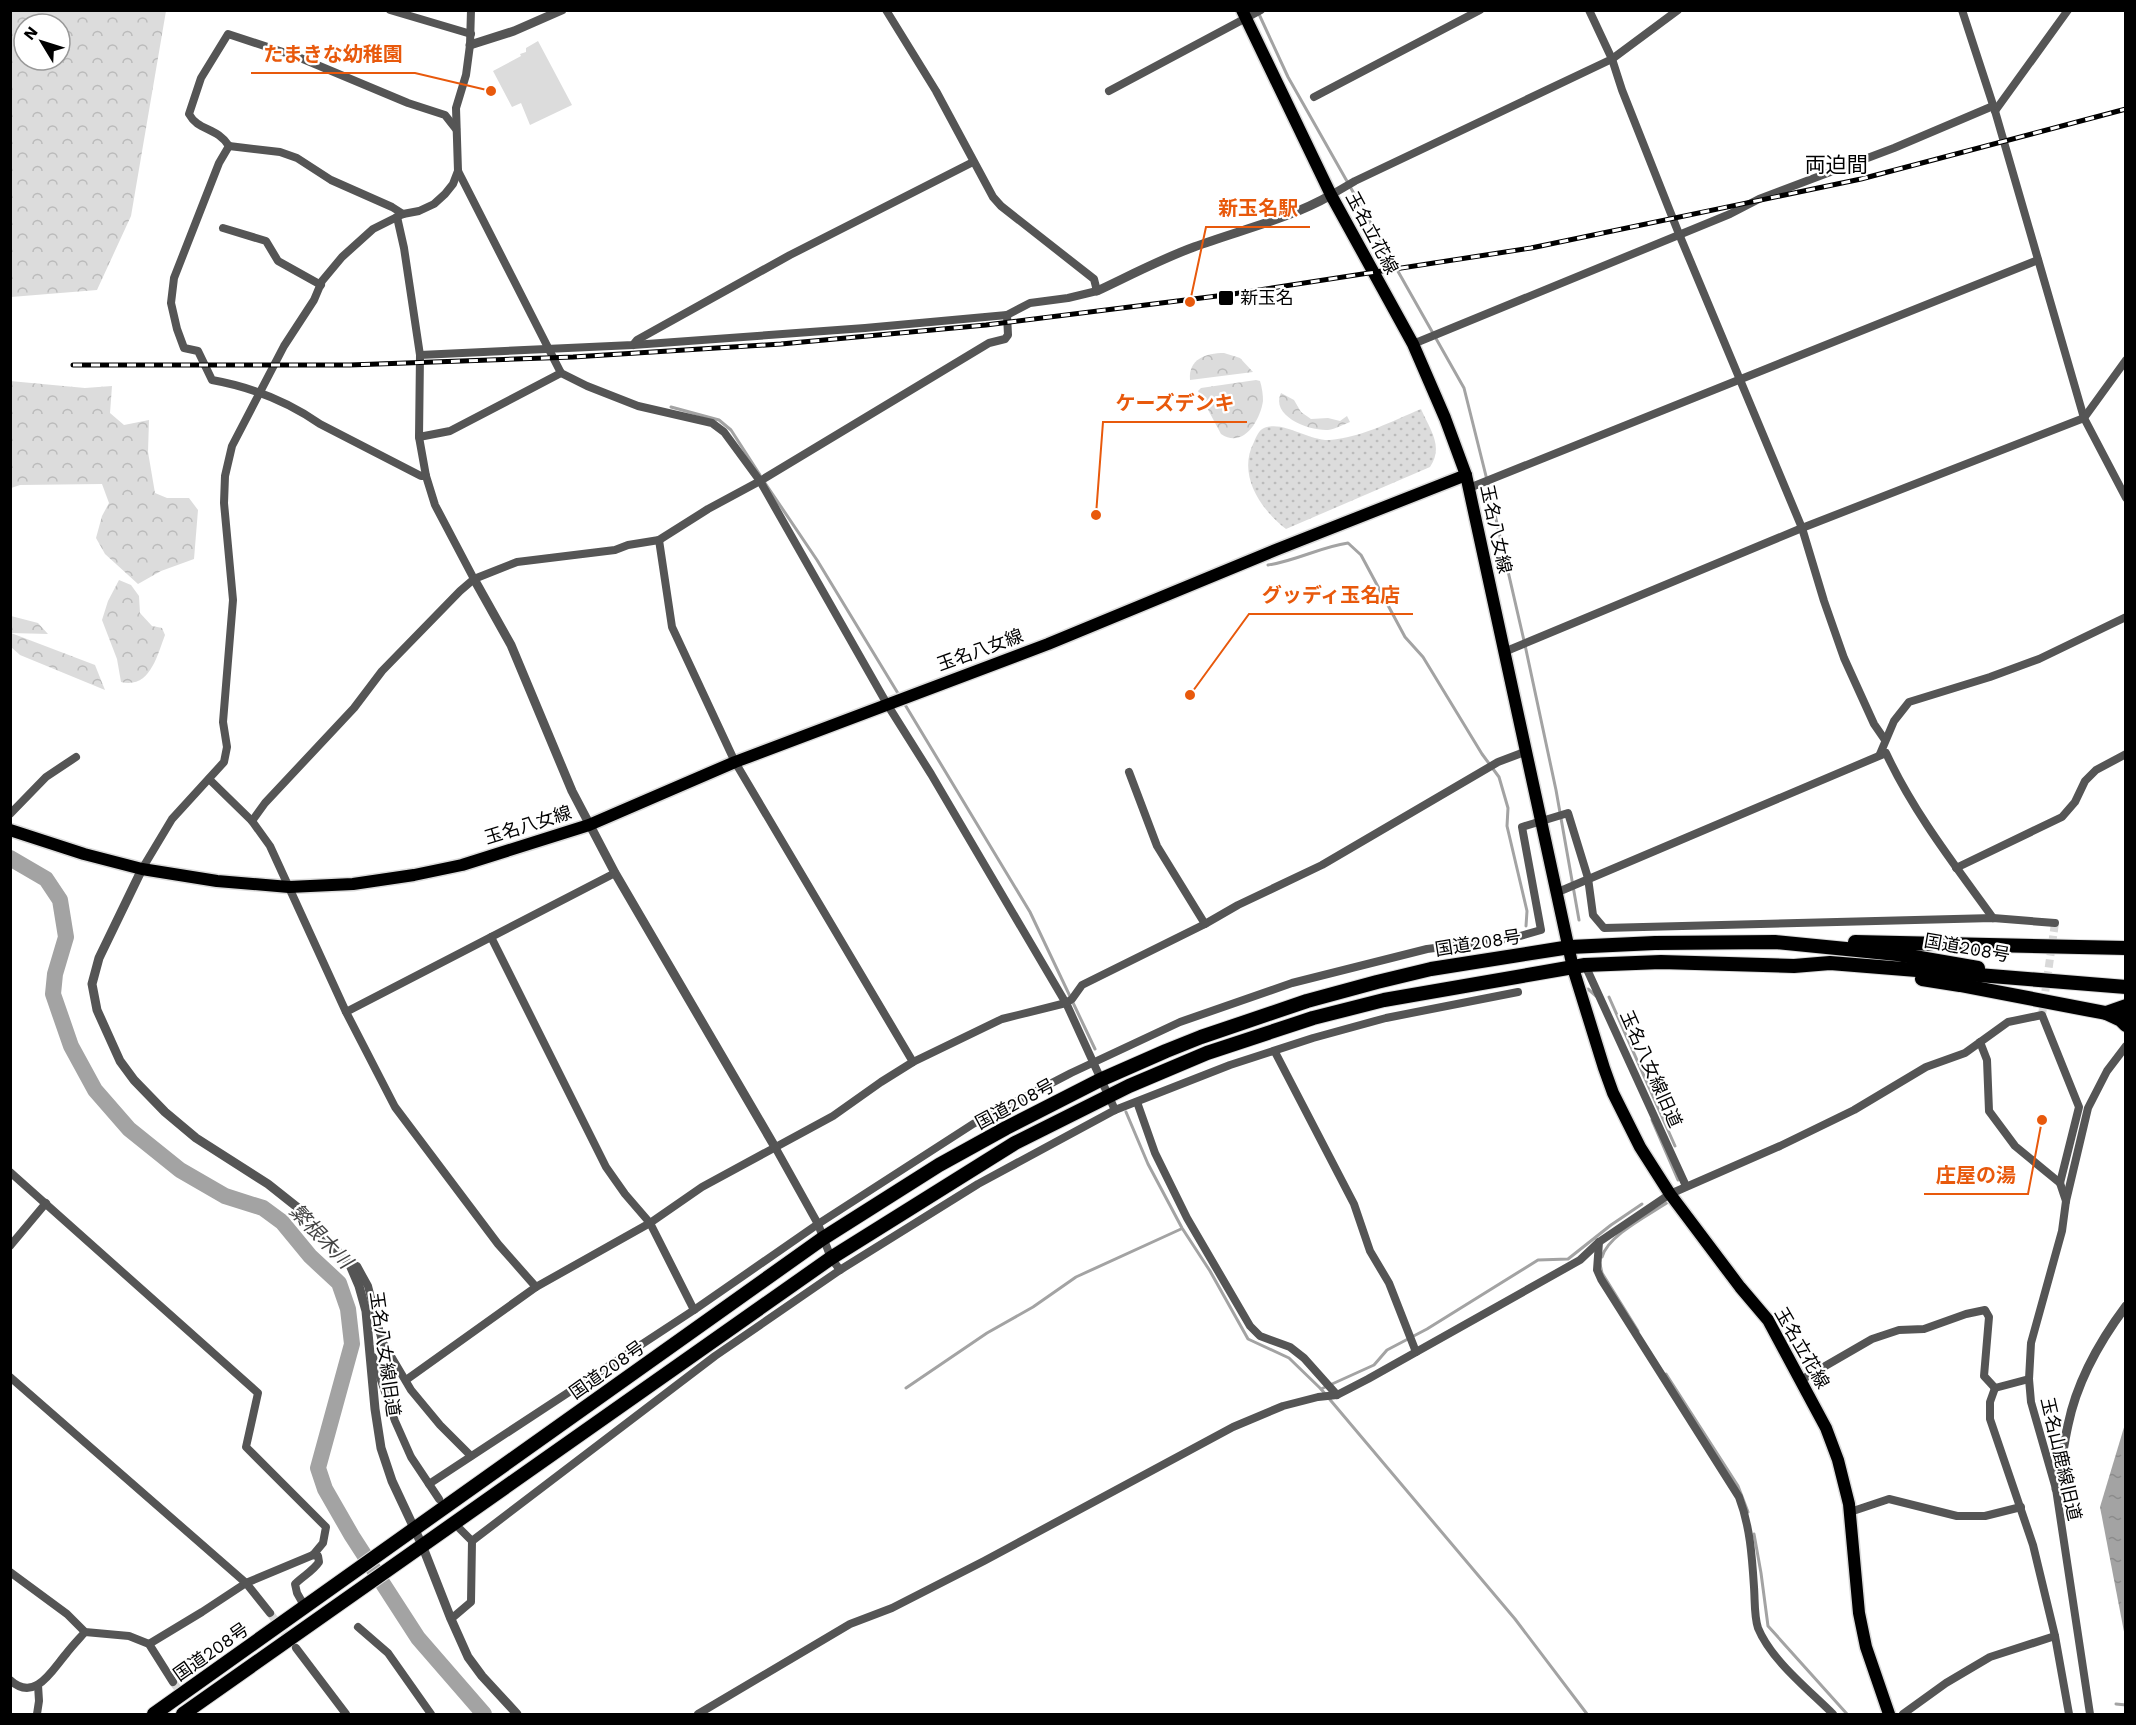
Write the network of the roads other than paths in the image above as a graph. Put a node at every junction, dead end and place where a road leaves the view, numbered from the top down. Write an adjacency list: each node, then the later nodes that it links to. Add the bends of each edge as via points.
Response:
1 (390, 10): 12 (street)
2 (471, 10): 12 (street)
3 (562, 10): 13 (street)
4 (886, 10): 20 (street, via 936,91)
5 (1261, 10): 11 (street)
6 (1480, 10): 16 (street)
7 (1589, 10): 14 (street)
8 (1678, 10): 14 (street)
9 (1962, 10): 17 (street)
10 (2068, 10): 17 (street)
11 (1244, 14): 15 (street); 22 (main road, 玉名立花線)
12 (471, 34): 13 (street)
13 (470, 45): 18 (street, via 456,108)
14 (1612, 59): 22 (street); 25 (street)
15 (1109, 91)
16 (1314, 96)
17 (1994, 108): 25 (street); 26 (street)
18 (456, 129): 19 (street, via 445,115 228,34 201,78 189,114 193,122 222,136); 21 (street)
19 (229, 146): 23 (street, via 297,158 332,180 392,207); 37 (street, via 174,278 171,303 184,348 198,351 212,380)
20 (973, 162): 28 (street, via 1001,206 1094,279); 30 (street, via 790,255)
21 (458, 171): 23 (street, via 449,189 434,204); 32 (street)
22 (1331, 195): 28 (street, via 1312,206 1192,248); 31 (main road, 玉名立花線)
23 (400, 216): 27 (street, via 373,229 342,257); 33 (street)
24 (223, 228): 27 (street, via 266,241 278,261)
25 (1679, 234): 31 (street); 36 (street)
26 (2038, 260): 36 (street); 38 (street)
27 (321, 285): 37 (street)
28 (1097, 291): 29 (street, via 1029,303)
29 (1007, 315): 30 (street); 42 (street, via 1005,339 989,343)
30 (633, 345): 32 (street)
31 (1413, 345): 40 (main road, 玉名立花線)
32 (549, 350): 33 (street); 35 (street)
33 (420, 356): 39 (street)
34 (2126, 360): 38 (street)
35 (561, 373): 39 (street, via 450,431); 42 (street, via 638,406 712,423 724,432)
36 (1740, 380): 43 (street); 45 (street)
37 (260, 391): 41 (street); 58 (street, via 232,446 225,476 233,600 223,722 227,747 224,762)
38 (2084, 418): 44 (street); 45 (street)
39 (419, 437): 41 (street)
40 (1466, 475): 43 (main road, 玉名八女線); 50 (main road, 玉名八女線, via 1048,644)
41 (426, 476): 47 (street, via 435,505)
42 (760, 481): 46 (street); 50 (street)
43 (1468, 488): 49 (main road, 玉名八女線)
44 (2126, 498)
45 (1802, 528): 49 (street); 51 (street, via 1844,658)
46 (659, 540): 47 (street, via 615,550 517,562); 56 (street, via 672,627)
47 (474, 579): 60 (street, via 382,671 354,708); 62 (street, via 511,645)
48 (2126, 617): 51 (street, via 2029,662 1909,702)
49 (1504, 652): 52 (main road, 玉名八女線)
50 (887, 704): 56 (main road, 玉名八女線); 82 (street)
51 (1885, 740): 53 (street)
52 (1527, 751): 61 (main road, 玉名八女線); 72 (street, via 1498,762 1322,865)
53 (1880, 754): 64 (street, via 1886,753 1923,821); 67 (street)
54 (2126, 754): 64 (street, via 2090,775 2062,817)
55 (76, 757): 59 (street, via 46,777)
56 (735, 762): 62 (main road, 玉名八女線); 90 (street)
57 (1129, 772): 72 (street, via 1157,846)
58 (209, 779): 60 (street); 65 (street, via 172,819)
59 (10, 814)
60 (252, 820): 68 (street)
61 (1541, 821): 67 (street, via 1568,813); 69 (main road, 玉名八女線); 91 (street, via 1522,827 1541,930 1513,938 1427,949 1292,982 1180,1022)
62 (589, 825): 66 (street); 68 (main road, 玉名八女線, via 462,865 353,884)
63 (10, 830): 65 (main road, 玉名八女線)
64 (1956, 867): 70 (street)
65 (142, 869): 68 (main road, 玉名八女線); 109 (street, 玉名八女線旧道, via 99,958 92,984 97,1010 120,1060 165,1112 302,1211)
66 (615, 873): 73 (street); 96 (street)
67 (1588, 878): 69 (street); 70 (street, via 1593,915 1604,928)
68 (290, 887): 84 (street)
69 (1558, 892): 75 (main road, 玉名八女線)
70 (1993, 918): 71 (street)
71 (2055, 923)
72 (1205, 924): 82 (street, via 1082,985)
73 (492, 937): 84 (street); 103 (street, via 606,1167)
74 (1775, 942): 75 (highway, 国道208号); 76 (highway); 79 (highway, 国道208号, via 1897,954)
75 (1570, 947): 77 (main road, 玉名八女線); 92 (highway, 国道208号, via 1431,969 1307,1001 1201,1037)
76 (2124, 949)
77 (1579, 966): 78 (highway, 国道208号, via 1661,962); 93 (highway, 国道208号, via 1384,1000 1313,1018 1207,1053); 99 (street, 玉名八女線旧道); 100 (main road, 玉名立花線, via 1590,1027 1613,1093 1640,1147)
78 (1794, 966): 79 (highway, 国道208号, via 1830,963); 85 (highway, via 1960,985)
79 (2045, 980): 80 (highway, 国道208号)
80 (2126, 987)
81 (1518, 992): 89 (street, via 1386,1018)
82 (1066, 1003): 90 (street, via 1002,1019); 91 (street)
83 (2126, 1006): 85 (highway)
84 (346, 1012): 111 (street, via 395,1107 498,1244)
85 (2106, 1013): 86 (highway)
86 (2126, 1025)
87 (1980, 1042): 98 (street, via 1987,1060 1989,1111 2015,1146); 98 (street, via 2008,1022 2042,1015 2079,1107); 99 (street, via 1952,1059 1926,1067 1854,1110)
88 (2126, 1046): 101 (street, 玉名山鹿線旧道, via 2107,1071 2088,1108)
89 (1275, 1052): 94 (street, via 1230,1065); 115 (street, via 1354,1204 1370,1251 1389,1283)
90 (913, 1062): 96 (street, via 833,1116)
91 (1093, 1063): 92 (street); 104 (street, via 973,1124)
92 (1100, 1080): 93 (street); 105 (highway, 国道208号, via 939,1165)
93 (1107, 1096): 95 (street); 108 (highway, 国道208号, via 1015,1143)
94 (1137, 1102): 95 (street); 121 (street, via 1155,1153 1187,1218 1250,1326 1260,1336 1290,1347 1304,1358)
95 (1115, 1110): 110 (street, via 978,1184)
96 (775, 1148): 103 (street, via 702,1187); 104 (street)
97 (10, 1172): 102 (street)
98 (2060, 1183): 101 (street)
99 (1686, 1186): 100 (street)
100 (1670, 1194): 106 (street); 119 (main road, 玉名立花線, via 1768,1320)
101 (2066, 1201): 117 (street, 玉名山鹿線旧道, via 2062,1231 2031,1342)
102 (46, 1203): 107 (street); 132 (street, via 258,1393 246,1447 326,1527 323,1543)
103 (650, 1223): 111 (street); 113 (street)
104 (818, 1224): 105 (street); 113 (street)
105 (822, 1239): 108 (street); 128 (highway, 国道208号)
106 (1599, 1242): 115 (street, via 1580,1260); 153 (street, via 1597,1270 1601,1279 1739,1497 1752,1552 1757,1625 1764,1641)
107 (10, 1246)
108 (831, 1258): 110 (street); 131 (highway, 国道208号)
109 (350, 1265): 114 (street, 玉名八女線旧道, via 366,1311); 118 (street, via 357,1266 368,1286 382,1341)
110 (840, 1270): 130 (street, via 715,1356)
111 (536, 1287): 118 (street)
112 (2126, 1306): 124 (street, via 2105,1334 2079,1387)
113 (694, 1310): 122 (street)
114 (370, 1348): 123 (street, via 394,1421); 128 (street, 玉名八女線旧道, via 381,1448)
115 (1416, 1352): 121 (street)
116 (10, 1377): 134 (street)
117 (2029, 1379): 120 (street); 124 (street, 玉名山鹿線旧道, via 2031,1402)
118 (406, 1380): 122 (street, via 440,1425)
119 (1801, 1380): 120 (street, via 1872,1339 1899,1330 1924,1329 1985,1310 1989,1317 1984,1376); 127 (main road, 玉名立花線, via 1838,1460)
120 (1995, 1388): 126 (street, via 1990,1419)
121 (1334, 1395): 152 (street, via 1283,1406 1233,1427 984,1561 892,1608 850,1624)
122 (471, 1456): 123 (street)
123 (429, 1484): 125 (street)
124 (2056, 1489): 157 (street, 玉名山鹿線旧道)
125 (439, 1499)
126 (2021, 1507): 127 (street, via 1985,1516 1957,1516 1890,1499); 140 (street)
127 (1850, 1512): 154 (main road, 玉名立花線, via 1859,1613)
128 (414, 1529): 131 (street, 玉名八女線旧道); 135 (highway, 国道208号)
129 (460, 1529): 130 (street)
130 (472, 1541): 137 (street, via 471,1602)
131 (422, 1545): 137 (street, 玉名八女線旧道); 148 (highway, 国道208号)
132 (313, 1555): 134 (street); 135 (street, via 320,1562 296,1584)
133 (10, 1572): 139 (street, via 68,1614)
134 (246, 1583): 136 (street); 141 (street)
135 (305, 1607): 147 (highway, 国道208号)
136 (270, 1613)
137 (451, 1619): 151 (street, 玉名八女線旧道, via 468,1657)
138 (358, 1627): 150 (street, via 388,1653)
139 (85, 1632): 141 (street, via 129,1636); 145 (street)
140 (2055, 1636): 155 (street, via 1990,1657); 156 (street)
141 (149, 1644): 144 (street)
142 (296, 1648): 149 (street)
143 (10, 1680): 145 (street, via 26,1688)
144 (173, 1682)
145 (38, 1685): 146 (street)
146 (37, 1714)
147 (154, 1714)
148 (183, 1714)
149 (346, 1714)
150 (431, 1714)
151 (517, 1714)
152 (698, 1714)
153 (1833, 1714)
154 (1889, 1714)
155 (1903, 1714)
156 (2069, 1714)
157 (2090, 1714)

